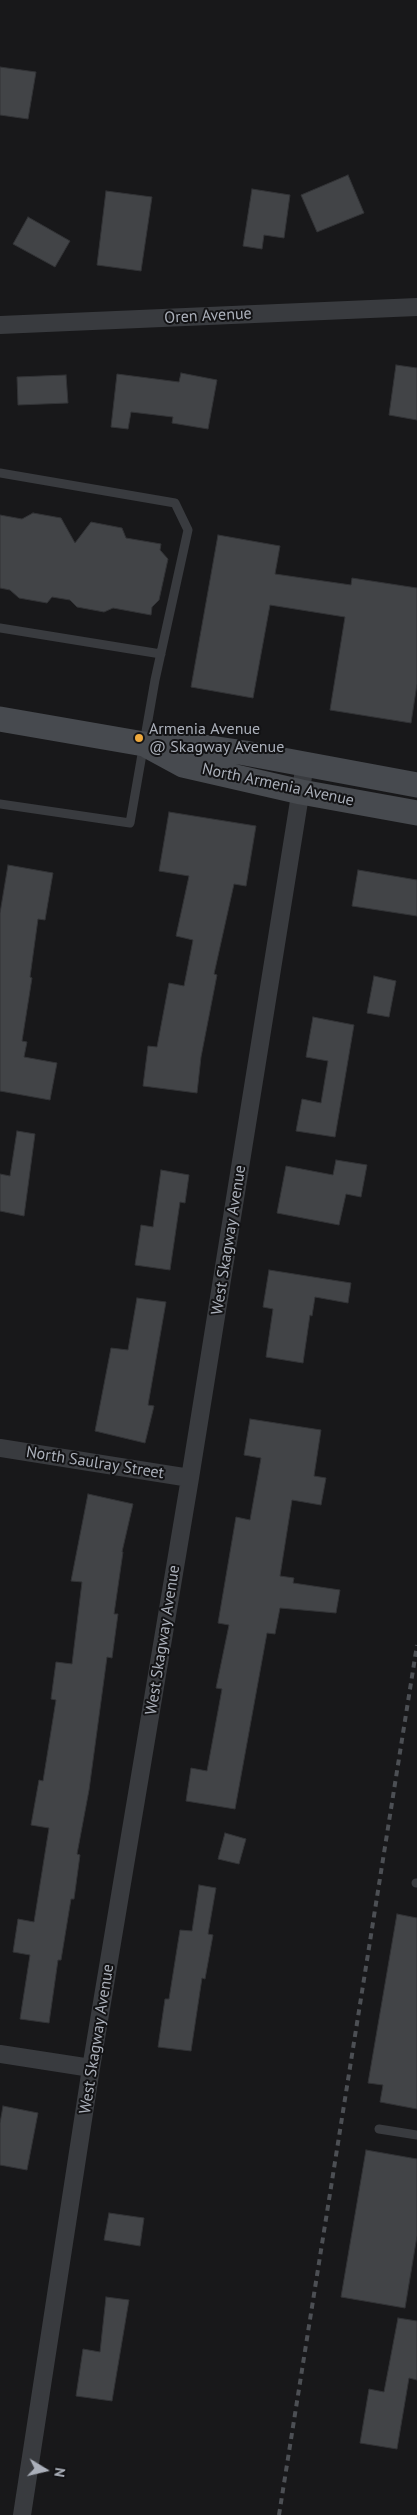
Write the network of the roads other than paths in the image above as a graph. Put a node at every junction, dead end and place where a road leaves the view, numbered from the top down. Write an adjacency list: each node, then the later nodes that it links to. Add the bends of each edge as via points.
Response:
1 (417, 307): 2 (street, Oren Avenue)
2 (0, 325)
3 (0, 473): 5 (lane, via 175,503 188,530)
4 (0, 628): 5 (lane)
5 (162, 654): 7 (lane)
6 (0, 719): 7 (main road, North Armenia Avenue)
7 (144, 744): 8 (main road, North Armenia Avenue, via 190,745); 10 (main road, North Armenia Avenue, via 182,765); 11 (lane, via 130,823)
8 (305, 764): 9 (main road, North Armenia Avenue); 10 (street, West Skagway Avenue)
9 (417, 784)
10 (301, 792): 12 (main road, North Armenia Avenue); 14 (street, West Skagway Avenue)
11 (0, 804)
12 (417, 812)
13 (0, 1448): 14 (street, North Saulray Street)
14 (190, 1478): 16 (street, West Skagway Avenue)
15 (0, 2054): 16 (street)
16 (91, 2068): 19 (street, West Skagway Avenue)
17 (379, 2129): 18 (lane)
18 (417, 2135)
19 (22, 2515)

